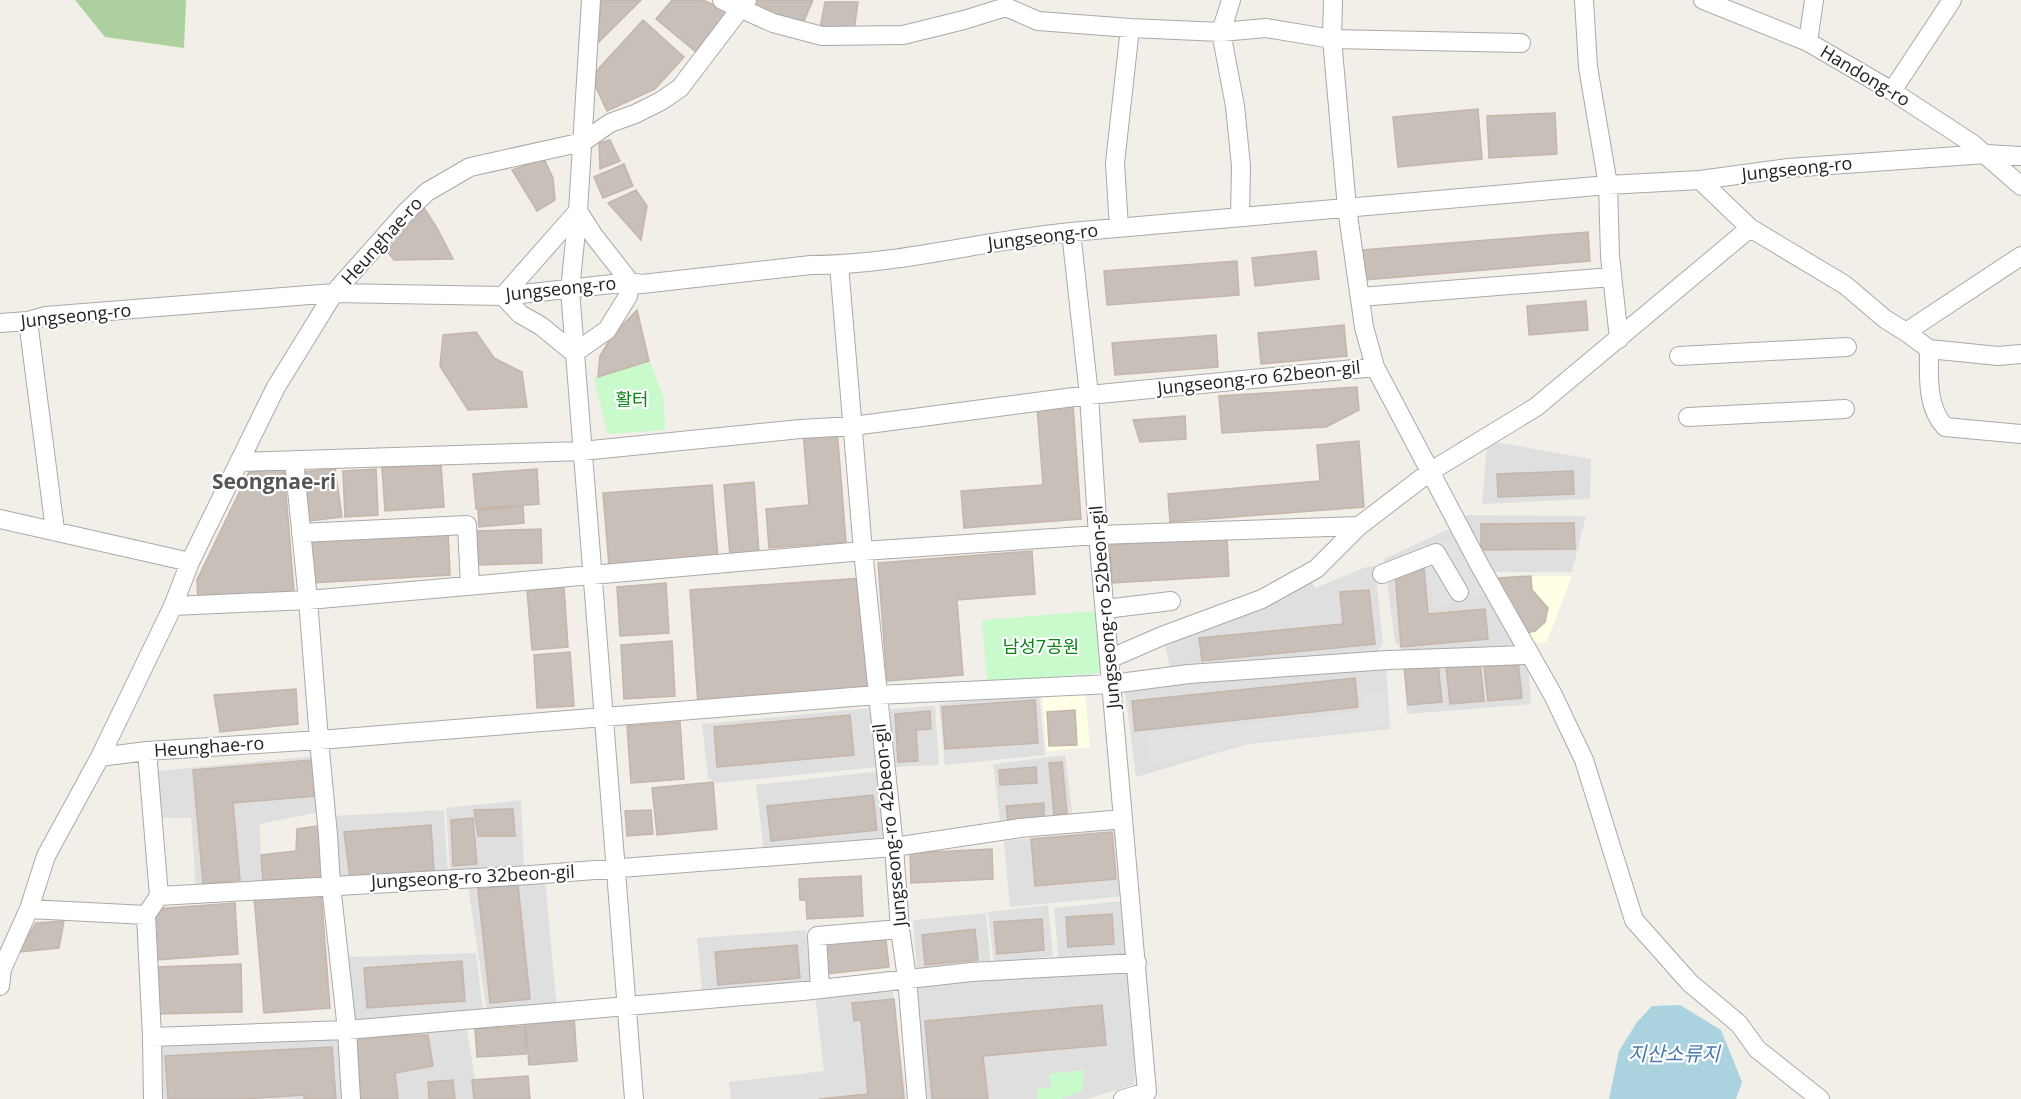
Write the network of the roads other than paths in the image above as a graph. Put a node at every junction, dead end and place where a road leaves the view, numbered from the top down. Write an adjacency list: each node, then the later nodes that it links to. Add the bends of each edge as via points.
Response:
1 (591, 0): 17 (street)
2 (722, 0): 10 (street)
3 (1231, 0): 12 (street)
4 (1332, 0): 13 (street)
5 (1584, 0): 21 (street, via 1588,67)
6 (1703, 0): 14 (street, Handong-ro)
7 (1814, 0): 14 (street)
8 (1952, 0): 16 (street)
9 (1007, 3): 10 (street, via 903,35 822,36 772,23); 11 (street, via 1038,21)
10 (744, 4): 17 (street, Heunghae-ro, via 680,88 635,114 610,123)
11 (1130, 28): 12 (street); 26 (street, Jungseong-ro, via 1116,163)
12 (1221, 32): 13 (street, via 1266,28); 25 (street, via 1234,106)
13 (1332, 39): 15 (street); 23 (street, Jungseong-ro 62beon-gil)
14 (1808, 42): 16 (street, Handong-ro)
15 (1521, 43)
16 (1892, 91): 18 (street, Handong-ro)
17 (583, 142): 24 (street); 34 (street, Heunghae-ro, via 470,167 427,192)
18 (1986, 154): 19 (street); 20 (street, Jungseong-ro, via 1788,168); 22 (street, Handong-ro)
19 (2021, 156)
20 (1700, 180): 21 (street, Jungseong-ro); 27 (street)
21 (1608, 185): 23 (street, Jungseong-ro); 31 (street)
22 (2021, 186)
23 (1347, 208): 25 (street, Jungseong-ro); 36 (street, Jungseong-ro 62beon-gil)
24 (578, 211): 32 (street); 33 (street); 35 (street)
25 (1240, 216): 26 (street, Jungseong-ro)
26 (1119, 228): 28 (street, Jungseong-ro)
27 (1750, 228): 39 (street, via 1845,285); 40 (street)
28 (1071, 232): 30 (street, Jungseong-ro); 47 (street, Jungseong-ro 52beon-gil)
29 (2021, 256): 39 (street)
30 (839, 265): 32 (street, Jungseong-ro); 50 (street, Jungseong-ro 42beon-gil)
31 (1612, 277): 36 (street); 40 (street)
32 (630, 282): 33 (street, Jungseong-ro); 43 (street, via 628,296 607,330)
33 (570, 290): 35 (street, Jungseong-ro); 43 (street)
34 (334, 293): 35 (street, Jungseong-ro); 37 (street, Jungseong-ro, via 46,316); 54 (street, Heunghae-ro, via 276,387)
35 (503, 296): 43 (street, via 520,314)
36 (1360, 297): 46 (street, Jungseong-ro 62beon-gil)
37 (28, 321): 38 (street, Jungseong-ro); 58 (street)
38 (0, 323)
39 (1906, 332): 42 (street)
40 (1619, 339): 55 (street, via 1536,407)
41 (1847, 347): 45 (street)
42 (1929, 349): 44 (street, via 1998,356); 51 (street, via 1931,400 1945,427)
43 (574, 353): 52 (street)
44 (2021, 354)
45 (1679, 356)
46 (1375, 367): 47 (street, Jungseong-ro 62beon-gil); 55 (street)
47 (1089, 395): 50 (street); 60 (street, Jungseong-ro 52beon-gil)
48 (1845, 409): 49 (street)
49 (1688, 417)
50 (853, 426): 52 (street); 61 (street, Jungseong-ro 42beon-gil)
51 (2021, 434)
52 (582, 451): 53 (street); 64 (street)
53 (294, 460): 54 (street); 59 (street)
54 (239, 462): 62 (street, Heunghae-ro)
55 (1431, 471): 57 (street); 71 (street)
56 (0, 519): 58 (street)
57 (1359, 526): 60 (street); 72 (street, via 1316,569 1262,599)
58 (54, 530): 62 (street)
59 (301, 533): 65 (street, via 467,525); 67 (street)
60 (1098, 535): 61 (street); 70 (street, Jungseong-ro 52beon-gil)
61 (863, 551): 64 (street); 74 (street, Jungseong-ro 42beon-gil)
62 (190, 562): 69 (street, Heunghae-ro)
63 (1382, 574): 66 (street, via 1436,553)
64 (592, 575): 65 (street); 75 (street)
65 (471, 586): 67 (street)
66 (1459, 592)
67 (308, 600): 69 (street); 76 (street)
68 (1171, 601): 70 (street)
69 (173, 606): 78 (street, Heunghae-ro)
70 (1105, 609): 72 (street, Jungseong-ro 52beon-gil)
71 (1529, 655): 73 (street, via 1388,660 1189,674); 99 (street, via 1554,695 1584,760 1634,920 1690,983 1739,1024 1757,1049)
72 (1109, 659): 73 (street, Jungseong-ro 52beon-gil)
73 (1112, 684): 74 (street); 79 (street, Jungseong-ro 52beon-gil)
74 (877, 695): 75 (street); 80 (street, Jungseong-ro 42beon-gil)
75 (604, 716): 76 (street, Heunghae-ro); 81 (street)
76 (319, 740): 77 (street, Heunghae-ro); 82 (street)
77 (147, 751): 78 (street, Heunghae-ro); 83 (street)
78 (100, 757): 84 (street, Heunghae-ro, via 46,856)
79 (1123, 819): 80 (street, via 1020,828); 87 (street, Jungseong-ro 52beon-gil)
80 (894, 847): 81 (street, Jungseong-ro 32beon-gil); 86 (street, Jungseong-ro 42beon-gil)
81 (616, 867): 82 (street, Jungseong-ro 32beon-gil); 91 (street)
82 (331, 885): 83 (street, Jungseong-ro 32beon-gil); 92 (street)
83 (159, 896): 85 (street)
84 (29, 909): 85 (street); 88 (street, Heunghae-ro)
85 (146, 915): 93 (street)
86 (900, 929): 89 (street, Jungseong-ro 42beon-gil); 90 (street, via 817,936)
87 (1137, 963): 89 (street); 98 (street, Jungseong-ro 52beon-gil, via 1147,1092)
88 (0, 974)
89 (907, 978): 90 (street); 97 (street, Jungseong-ro 42beon-gil)
90 (820, 989): 91 (street)
91 (627, 1007): 92 (street); 96 (street)
92 (346, 1030): 93 (street); 95 (street)
93 (152, 1038): 94 (street)
94 (153, 1099)
95 (351, 1099)
96 (634, 1099)
97 (917, 1099)
98 (1123, 1099)
99 (1820, 1099)

